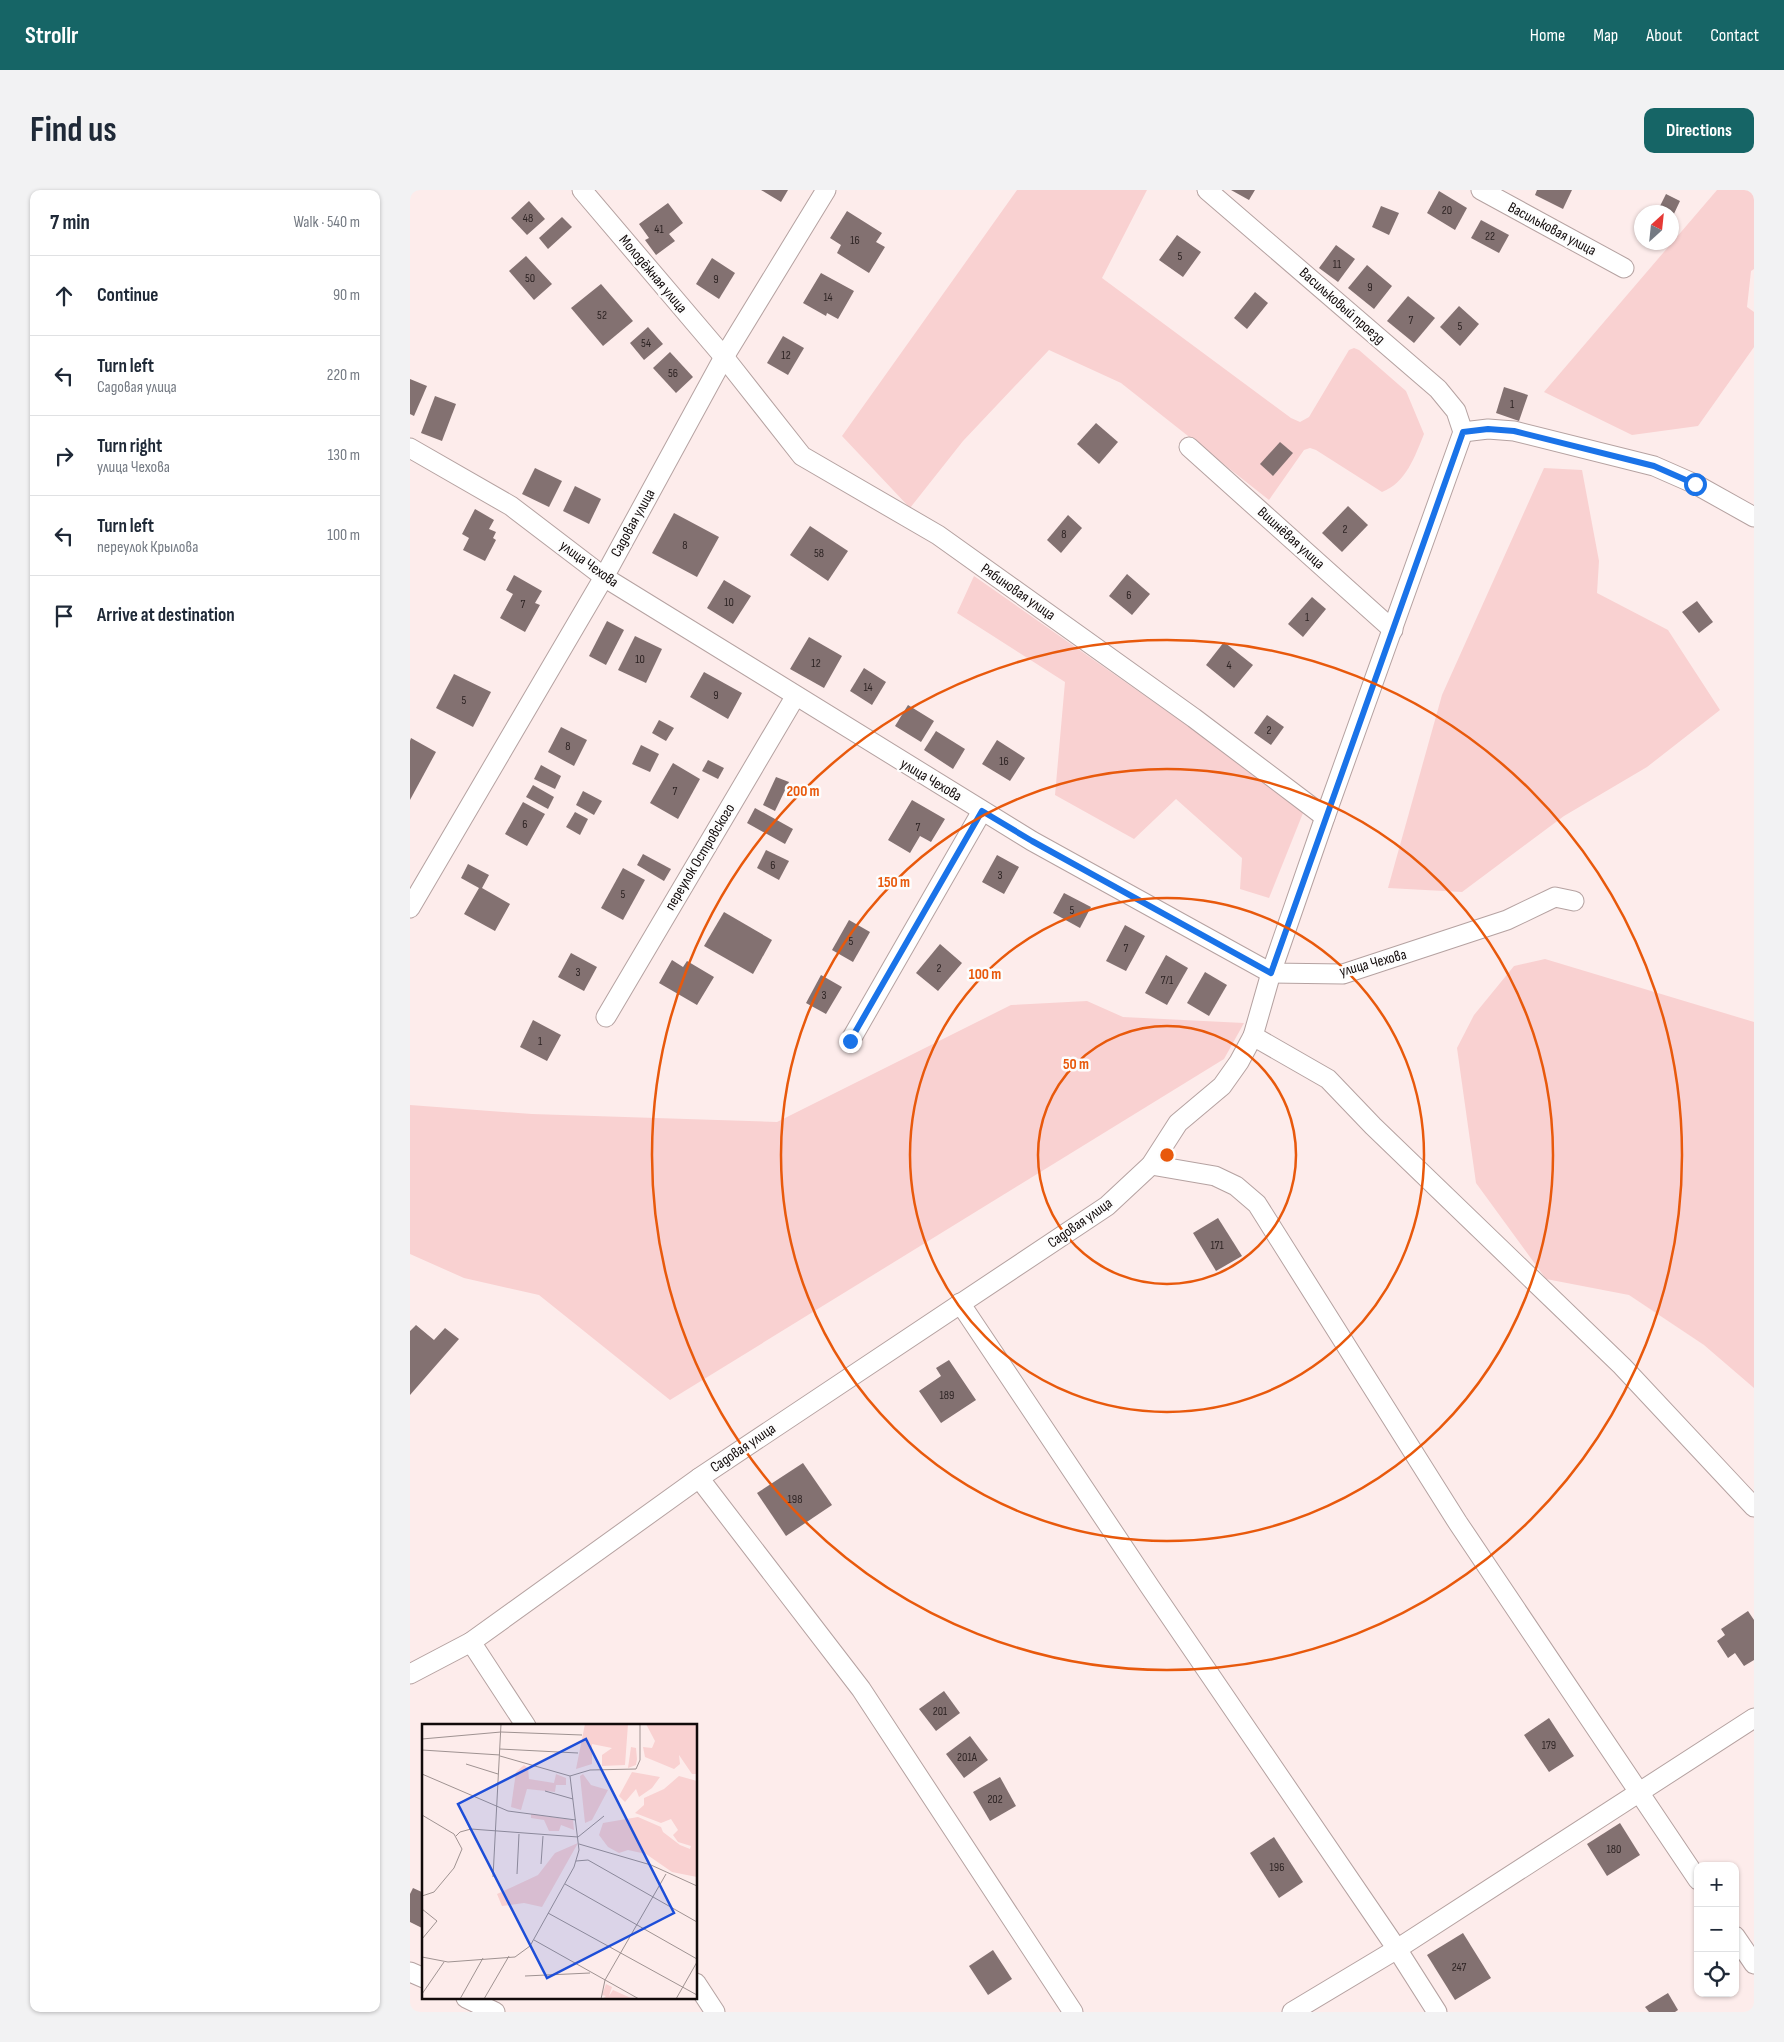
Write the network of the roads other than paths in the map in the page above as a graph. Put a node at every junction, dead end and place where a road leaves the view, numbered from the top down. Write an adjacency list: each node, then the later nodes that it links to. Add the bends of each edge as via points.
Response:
1 (582, 190): 6 (street, Молодёжная улица)
2 (826, 190): 6 (street, Садовая улица)
3 (1207, 190): 7 (street, Васильковый проезд, via 1438,390 1456,411)
4 (1481, 190): 5 (street, Васильковая улица)
5 (1624, 268)
6 (724, 357): 11 (street, Садовая улица); 15 (street, Рябиновая улица, via 802,456 938,535 1194,718)
7 (1463, 432): 10 (street, via 1488,429 1514,431 1654,466 1695,484); 12 (street, Садовая улица)
8 (1189, 447): 12 (street, Вишнёвая улица)
9 (410, 448): 11 (street, улица Чехова, via 511,506)
10 (1754, 517)
11 (604, 577): 13 (street, улица Чехова); 17 (street, Садовая улица)
12 (1394, 630): 15 (street, Садовая улица)
13 (795, 696): 14 (street, улица Чехова); 19 (street, переулок Островского)
14 (982, 811): 18 (street, улица Чехова); 21 (street)
15 (1325, 818): 18 (street, Садовая улица)
16 (1574, 901): 18 (street, улица Чехова, via 1554,897 1507,920 1342,974)
17 (410, 908)
18 (1271, 973): 20 (street, Садовая улица)
19 (606, 1017)
20 (1253, 1036): 22 (street, Садовая улица, via 1222,1086 1178,1123); 25 (street, via 1328,1080 1622,1366)
21 (850, 1041)
22 (1151, 1165): 23 (street, Садовая улица, via 1107,1206); 30 (street, via 1215,1176 1236,1186 1257,1204 1458,1523)
23 (960, 1303): 24 (street, Садовая улица); 33 (street)
24 (699, 1478): 26 (street, Садовая улица); 41 (street, via 861,1688)
25 (1754, 1507)
26 (471, 1642): 27 (street, Садовая улица); 29 (street)
27 (410, 1674)
28 (1754, 1718): 30 (street)
29 (525, 1724)
30 (1639, 1792): 31 (street); 33 (street)
31 (1694, 1874)
32 (1739, 1942): 34 (street)
33 (1397, 1948): 42 (street); 43 (street)
34 (1754, 1964)
35 (410, 1972): 36 (street)
36 (422, 1977)
37 (698, 1986): 40 (street)
38 (470, 2000): 39 (street)
39 (495, 2012)
40 (715, 2012)
41 (1073, 2012)
42 (1292, 2012)
43 (1437, 2012)

